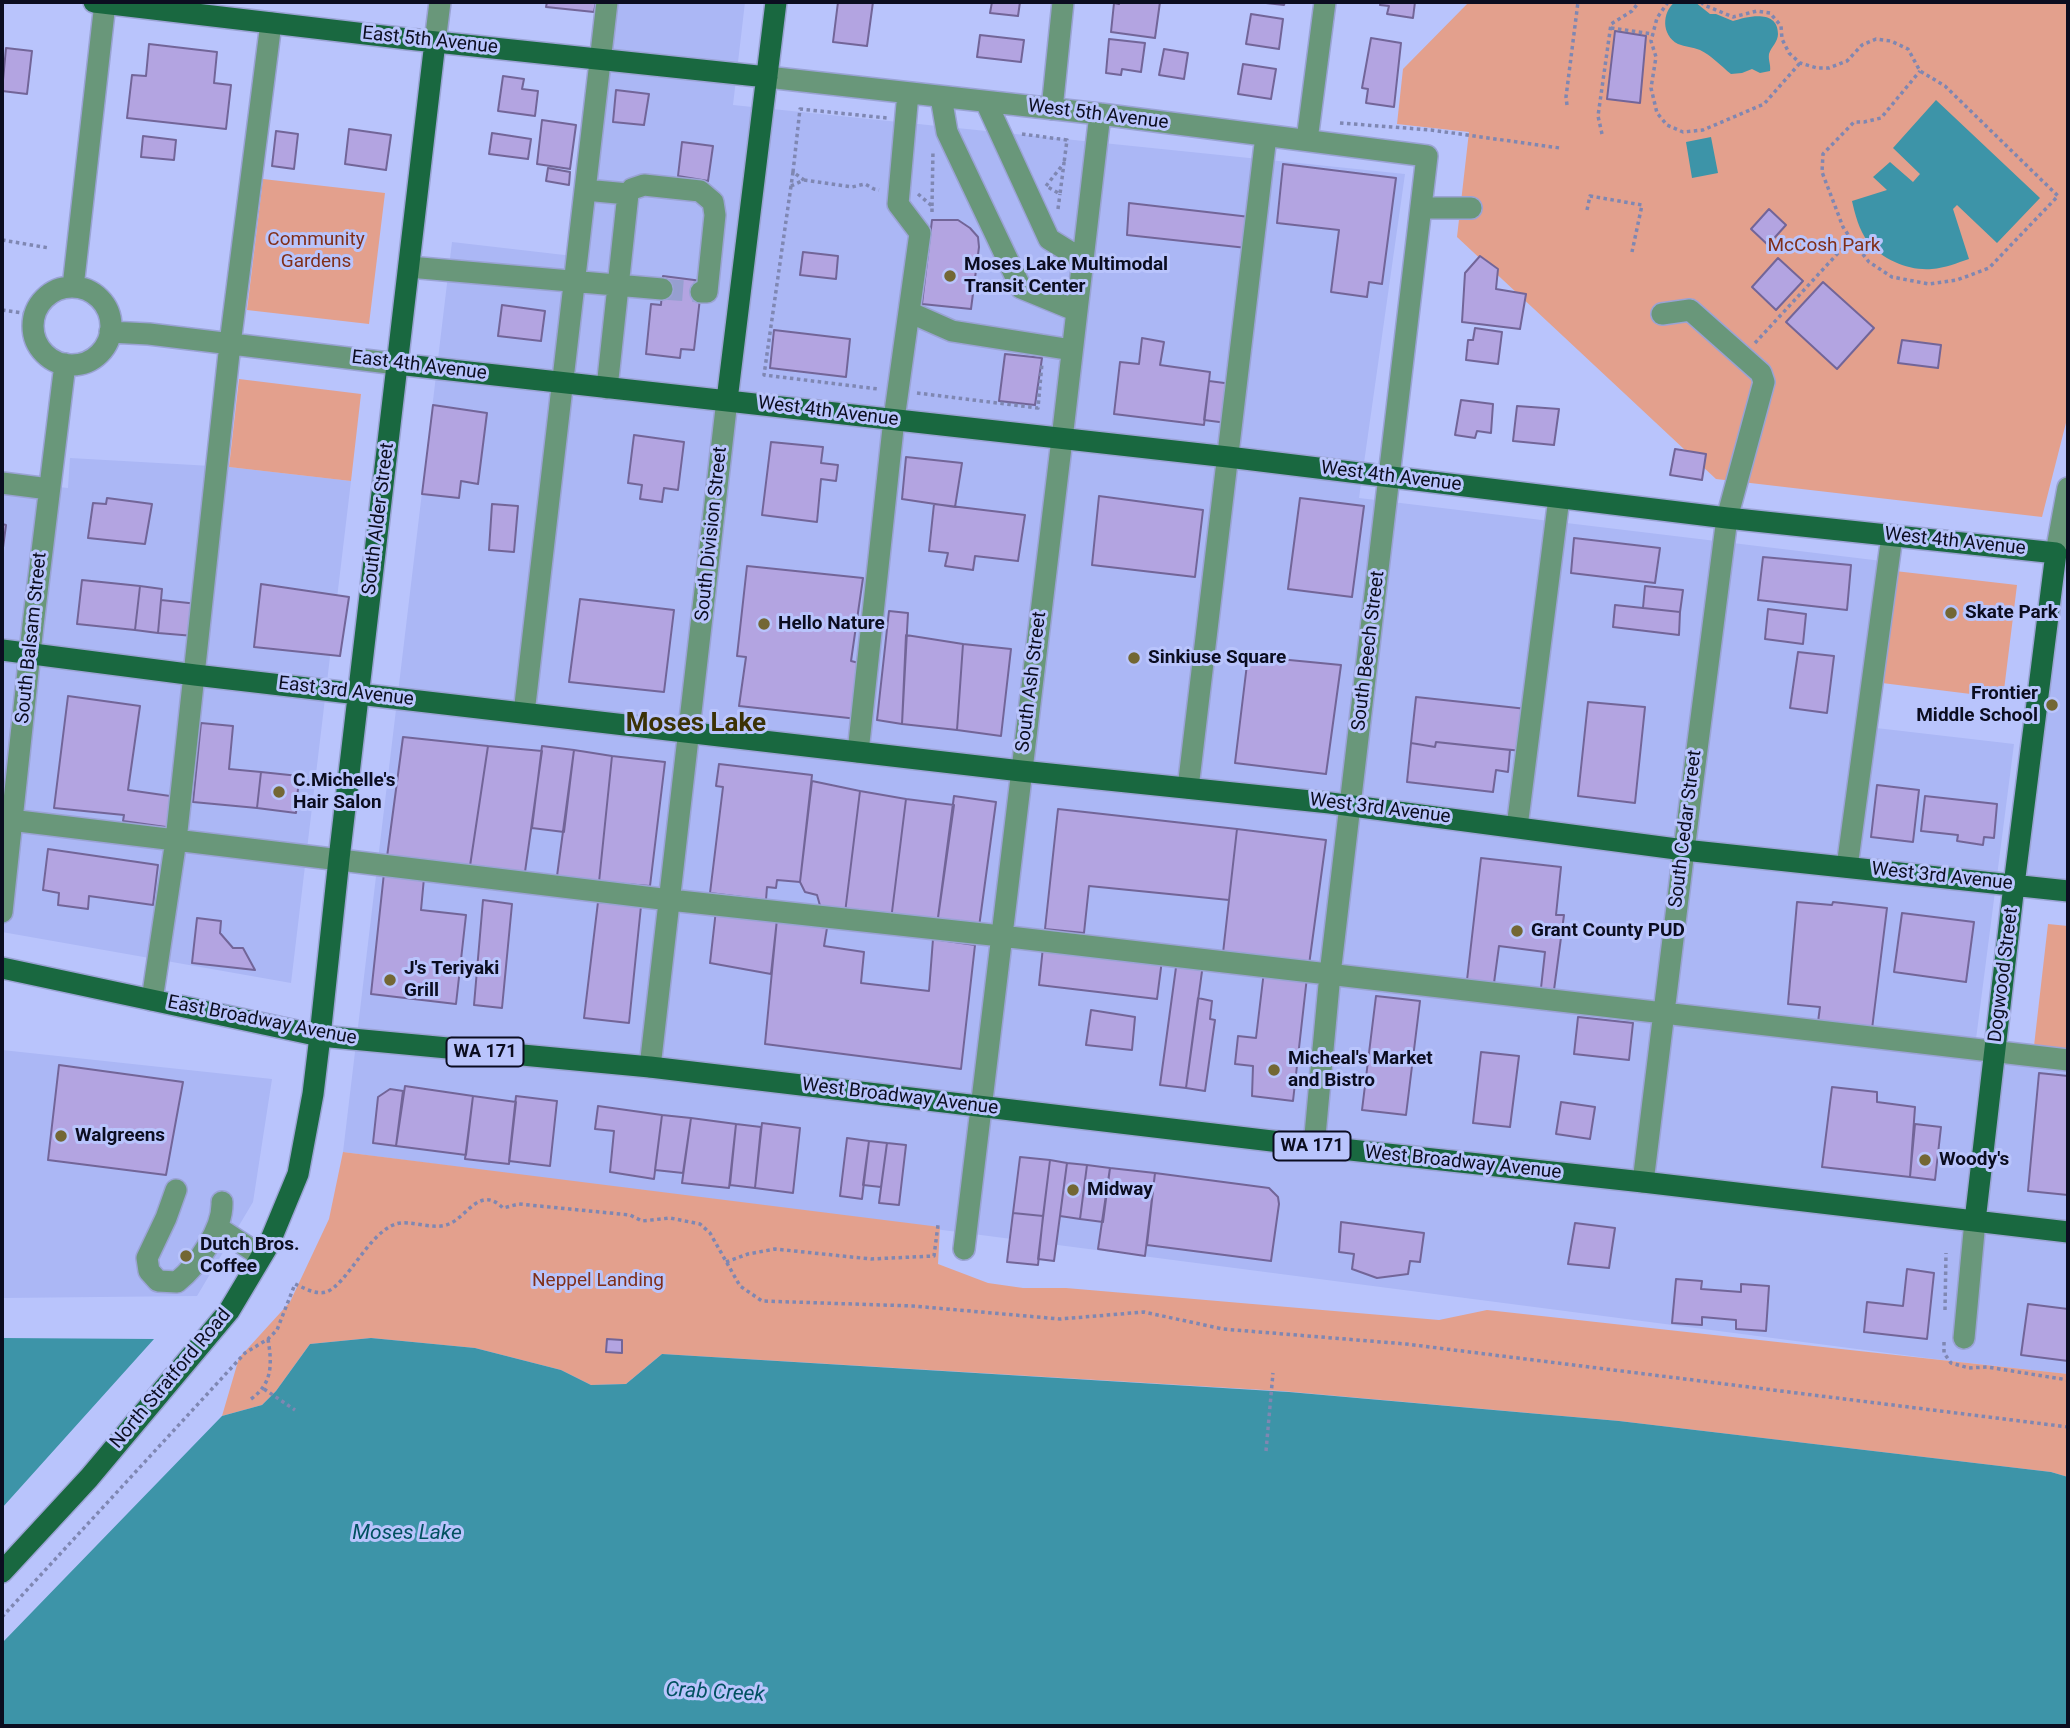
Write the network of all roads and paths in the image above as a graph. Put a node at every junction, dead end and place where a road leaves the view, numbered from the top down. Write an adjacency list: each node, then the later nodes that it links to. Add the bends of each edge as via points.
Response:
1 (99, 2): 11 (main road, East 5th Avenue); 51 (street)
2 (440, 2): 15 (street, South Alder Street)
3 (607, 2): 16 (street)
4 (776, 2): 19 (main road, South Division Street)
5 (1063, 2): 24 (street)
6 (1325, 2): 30 (street)
7 (1578, 2): 23 (path)
8 (1639, 2): 13 (path)
9 (1668, 2): 14 (path)
10 (1701, 2): 17 (path, via 1733,17 1757,10 1770,13 1781,26 1789,53)
11 (175, 6): 12 (main road, East 5th Avenue)
12 (271, 23): 15 (main road, East 5th Avenue); 60 (street)
13 (1611, 28): 14 (path); 28 (path, via 1598,116)
14 (1653, 34): 17 (path, via 1656,57 1651,88 1657,113 1667,125 1684,132 1703,130 1764,104)
15 (435, 42): 16 (main road, East 5th Avenue); 48 (main road, South Alder Street)
16 (601, 60): 19 (main road, East 5th Avenue); 35 (street)
17 (1800, 63): 18 (path, via 1829,68 1847,61 1862,45 1891,41 1908,49)
18 (1920, 71): 43 (path, via 1881,118 1854,122 1823,154 1822,172); 43 (path, via 1945,86 2058,196 1989,268 1957,280 1929,284 1892,278 1869,262)
19 (768, 77): 20 (street, West 5th Avenue); 67 (main road, South Division Street)
20 (908, 93): 21 (street, West 5th Avenue); 26 (street)
21 (942, 97): 22 (street, West 5th Avenue); 55 (street, via 947,132 1021,288)
22 (986, 102): 24 (street, West 5th Avenue); 36 (street)
23 (1567, 105)
24 (1052, 109): 25 (street, West 5th Avenue)
25 (1100, 114): 29 (street, West 5th Avenue); 47 (street, South Ash Street)
26 (906, 120): 33 (path, via 800,109); 37 (street)
27 (1328, 122): 31 (path, via 1431,130)
28 (1602, 134)
29 (1266, 136): 30 (street, West 5th Avenue); 70 (street)
30 (1307, 140): 32 (street, West 5th Avenue)
31 (1560, 148)
32 (1427, 156): 39 (street, South Beech Street)
33 (793, 172): 34 (path); 34 (path, via 791,186)
34 (804, 180): 37 (path, via 852,187 865,184)
35 (585, 190): 38 (street); 49 (street)
36 (1037, 190): 36 (path, via 1060,194 1064,163 1052,178); 47 (street, via 1049,239)
37 (900, 192): 42 (path, via 918,194 932,206); 56 (street, via 898,204 920,233)
38 (628, 194): 50 (street); 53 (street, via 644,185 700,191 713,202 707,292)
39 (1421, 208): 40 (street); 71 (street, South Beech Street)
40 (1471, 208)
41 (1587, 210): 46 (path, via 1590,196 1642,205)
42 (932, 220)
43 (1851, 239): 61 (path)
44 (2, 240): 45 (path)
45 (49, 248)
46 (1632, 253)
47 (1083, 260): 55 (street, South Ash Street)
48 (409, 267): 49 (street); 64 (main road, South Alder Street)
49 (574, 282): 50 (street); 65 (street)
50 (618, 285): 52 (street); 66 (street)
51 (73, 287): 59 (street, via 102,301 111,321); 63 (street, via 50,293 33,322 37,345 54,361)
52 (662, 289)
53 (701, 292)
54 (2, 310): 57 (path)
55 (1077, 311): 62 (street, South Ash Street)
56 (909, 312): 62 (street, via 952,331); 68 (street)
57 (23, 313)
58 (1662, 314): 76 (street, South Cedar Street, via 1689,310 1761,373 1764,382)
59 (110, 332): 60 (street, East 4th Avenue); 63 (street, via 99,354 78,365)
60 (230, 344): 64 (street, East 4th Avenue); 81 (street)
61 (1750, 348)
62 (1072, 350): 69 (street, South Ash Street)
63 (65, 364): 74 (street, South Balsam Street)
64 (397, 364): 65 (main road, East 4th Avenue); 82 (main road, South Alder Street)
65 (562, 383): 66 (main road, East 4th Avenue); 83 (street)
66 (607, 388): 67 (main road, East 4th Avenue)
67 (727, 400): 68 (main road, West 4th Avenue); 84 (street, South Division Street)
68 (894, 419): 69 (main road, West 4th Avenue); 85 (street)
69 (1062, 439): 70 (main road, West 4th Avenue); 86 (street, South Ash Street)
70 (1228, 457): 71 (main road, West 4th Avenue); 87 (street)
71 (1391, 478): 75 (main road, West 4th Avenue); 88 (street, South Beech Street)
72 (2, 483): 74 (street)
73 (2068, 488): 78 (street, Dogwood Street)
74 (49, 489): 80 (street, South Balsam Street)
75 (1559, 498): 76 (main road, West 4th Avenue); 90 (street)
76 (1727, 518): 77 (main road, West 4th Avenue); 92 (street, South Cedar Street)
77 (1892, 536): 78 (main road, West 4th Avenue); 94 (street)
78 (2056, 553): 95 (main road, Dogwood Street)
79 (2, 650): 80 (main road, East 3rd Avenue)
80 (29, 654): 81 (main road, East 3rd Avenue); 89 (street, South Balsam Street)
81 (195, 675): 82 (main road, East 3rd Avenue); 91 (street)
82 (359, 694): 83 (main road, East 3rd Avenue); 93 (main road, South Alder Street)
83 (524, 713): 84 (main road, East 3rd Avenue)
84 (690, 732): 85 (main road, West 3rd Avenue); 97 (street, South Division Street)
85 (858, 752): 86 (main road, West 3rd Avenue)
86 (1021, 771): 87 (main road, West 3rd Avenue); 99 (street, South Ash Street)
87 (1188, 788): 88 (main road, West 3rd Avenue)
88 (1351, 805): 90 (main road, West 3rd Avenue); 101 (street, South Beech Street)
89 (7, 820): 91 (street); 98 (street, South Balsam Street)
90 (1517, 827): 92 (main road, West 3rd Avenue)
91 (176, 840): 93 (street); 102 (street)
92 (1684, 849): 94 (main road, West 3rd Avenue); 103 (street, South Cedar Street)
93 (339, 859): 97 (street); 104 (main road, South Alder Street)
94 (1847, 867): 95 (main road, West 3rd Avenue)
95 (2014, 885): 96 (main road, West 3rd Avenue); 105 (main road, Dogwood Street)
96 (2068, 891)
97 (670, 900): 99 (street); 107 (street, South Division Street)
98 (2, 912)
99 (1001, 936): 101 (street); 108 (street, South Ash Street)
100 (2, 968): 102 (main road, East Broadway Avenue / WA 171)
101 (1330, 974): 103 (street); 109 (street, South Beech Street)
102 (152, 1000): 104 (main road, East Broadway Avenue / WA 171)
103 (1663, 1012): 105 (street); 110 (street, South Cedar Street)
104 (320, 1036): 107 (main road, East Broadway Avenue / WA 171); 118 (main road, North Stratford Road, via 298,1174)
105 (1995, 1051): 106 (street); 113 (main road, Dogwood Street)
106 (2068, 1060)
107 (650, 1067): 108 (main road, West Broadway Avenue / WA 171)
108 (980, 1107): 109 (main road, West Broadway Avenue / WA 171); 117 (street, South Ash Street)
109 (1314, 1146): 110 (main road, West Broadway Avenue / WA 171)
110 (1643, 1182): 113 (main road, West Broadway Avenue / WA 171)
111 (176, 1189): 115 (street, via 147,1258 149,1271 158,1281 177,1282 188,1273)
112 (222, 1202): 115 (street)
113 (1975, 1222): 116 (main road, West Broadway Avenue / WA 171); 120 (street, Dogwood Street)
114 (938, 1225): 119 (path, via 934,1256 871,1259 775,1249)
115 (217, 1227): 118 (street)
116 (2068, 1233)
117 (964, 1249)
118 (261, 1256): 128 (main road, North Stratford Road, via 229,1311 89,1478)
119 (726, 1262): 121 (path, via 700,1224 519,1204 503,1208 492,1200 480,1201 441,1227 396,1223 376,1237 326,1292 295,1284 282,1321); 126 (path, via 740,1286 762,1301 913,1306 1060,1319 1144,1312 1223,1329 1406,1344)
120 (1964, 1338)
121 (268, 1339): 123 (path, via 270,1365); 129 (path, via 245,1353)
122 (1273, 1373): 127 (path)
123 (264, 1389): 124 (path); 125 (path)
124 (251, 1399)
125 (295, 1410)
126 (2068, 1427)
127 (1266, 1451)
128 (2, 1572)
129 (2, 1617)

